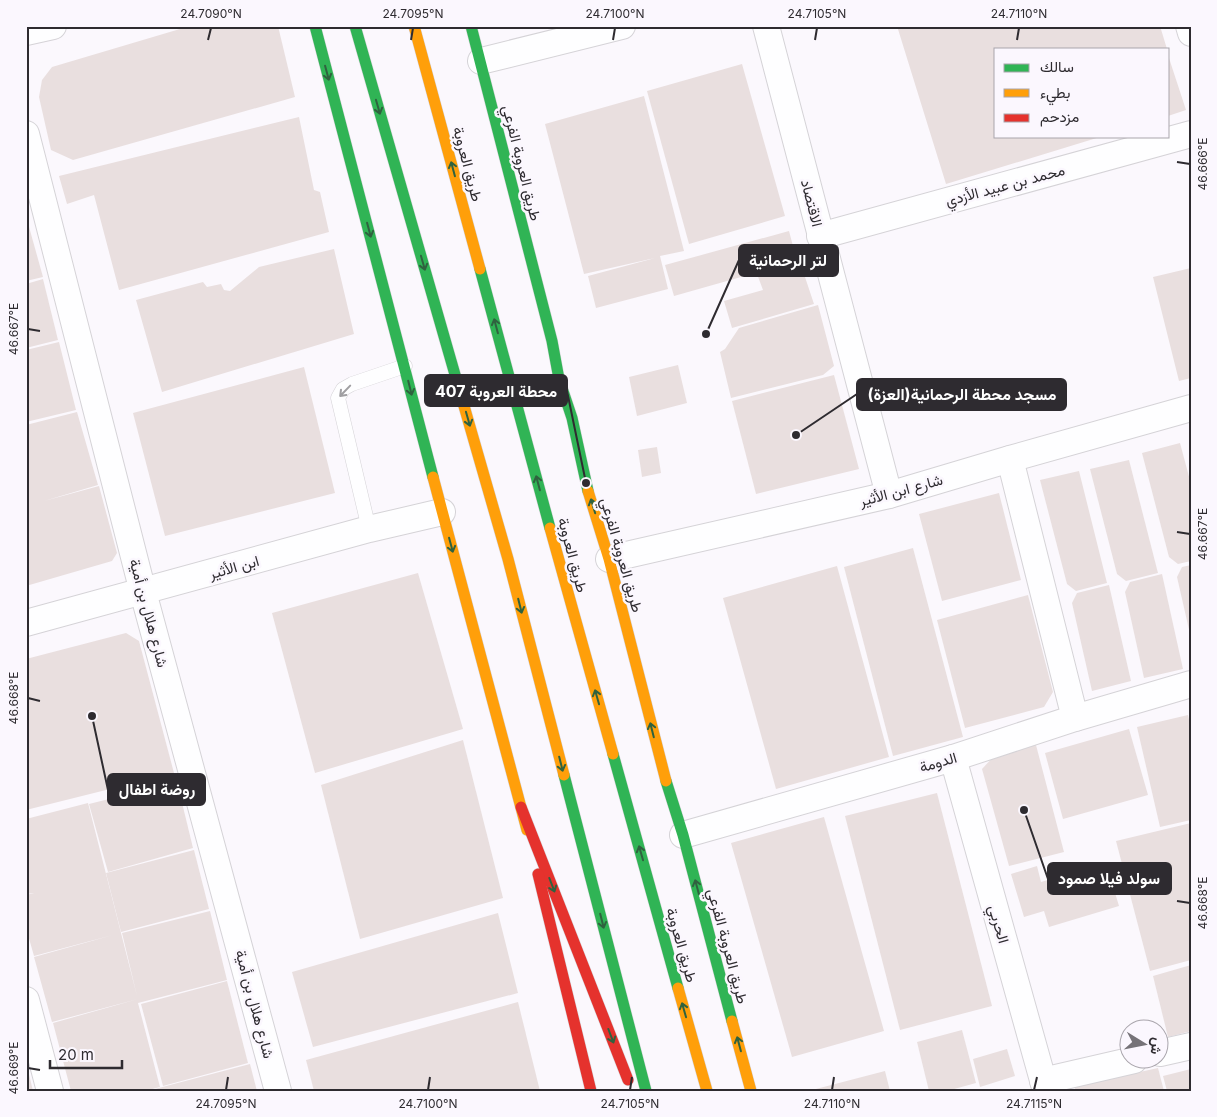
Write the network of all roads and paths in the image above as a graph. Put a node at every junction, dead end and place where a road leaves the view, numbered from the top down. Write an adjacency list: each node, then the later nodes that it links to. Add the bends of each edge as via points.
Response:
1 (53, 26): 9 (street)
2 (315, 26): 15 (main road, one-way to 15)
3 (355, 26): 38 (main road, one-way to 38, via 508,559)
4 (414, 26): 39 (main road, طريق العروبة, one-way to 4)
5 (471, 26): 11 (main road, طريق العروبة الفرعي)
6 (622, 26): 11 (street)
7 (766, 26): 14 (street, الاقتصاد)
8 (1189, 26): 10 (street)
9 (26, 32)
10 (1191, 33)
11 (481, 61): 21 (main road, طريق العروبة الفرعي, one-way to 11, via 586,483)
12 (26, 134): 22 (street, شارع هلال بن أمية)
13 (1191, 134): 14 (street, محمد بن عبيد الأزدي)
14 (820, 236): 18 (street, الاقتصاد)
15 (405, 366): 19 (main road, one-way to 19); 20 (lane, one-way to 20, via 352,384 343,389 338,398)
16 (1191, 408): 17 (street, شارع ابن الأثير)
17 (1010, 459): 18 (street, شارع ابن الأثير); 25 (street)
18 (889, 495): 21 (street, شارع ابن الأثير)
19 (442, 512): 20 (street, ابن الأثير); 27 (main road, one-way to 27)
20 (369, 529): 22 (street, ابن الأثير)
21 (609, 559): 28 (main road, طريق العروبة الفرعي, one-way to 21, via 662,770)
22 (144, 592): 23 (street, ابن الأثير); 35 (street, شارع هلال بن أمية)
23 (26, 623)
24 (1191, 684): 25 (street, الدومة)
25 (1075, 718): 26 (street, الدومة)
26 (953, 758): 28 (street, الدومة); 33 (street, الحربي)
27 (521, 807): 36 (main road); 37 (main road, one-way to 37)
28 (683, 835): 40 (main road, طريق العروبة الفرعي, one-way to 28)
29 (26, 1000): 34 (street)
30 (1191, 1046): 31 (street)
31 (1170, 1051)
32 (1120, 1064): 33 (street)
33 (1045, 1086)
34 (50, 1091)
35 (278, 1091)
36 (590, 1091)
37 (632, 1091)
38 (646, 1091)
39 (706, 1091)
40 (751, 1091)

